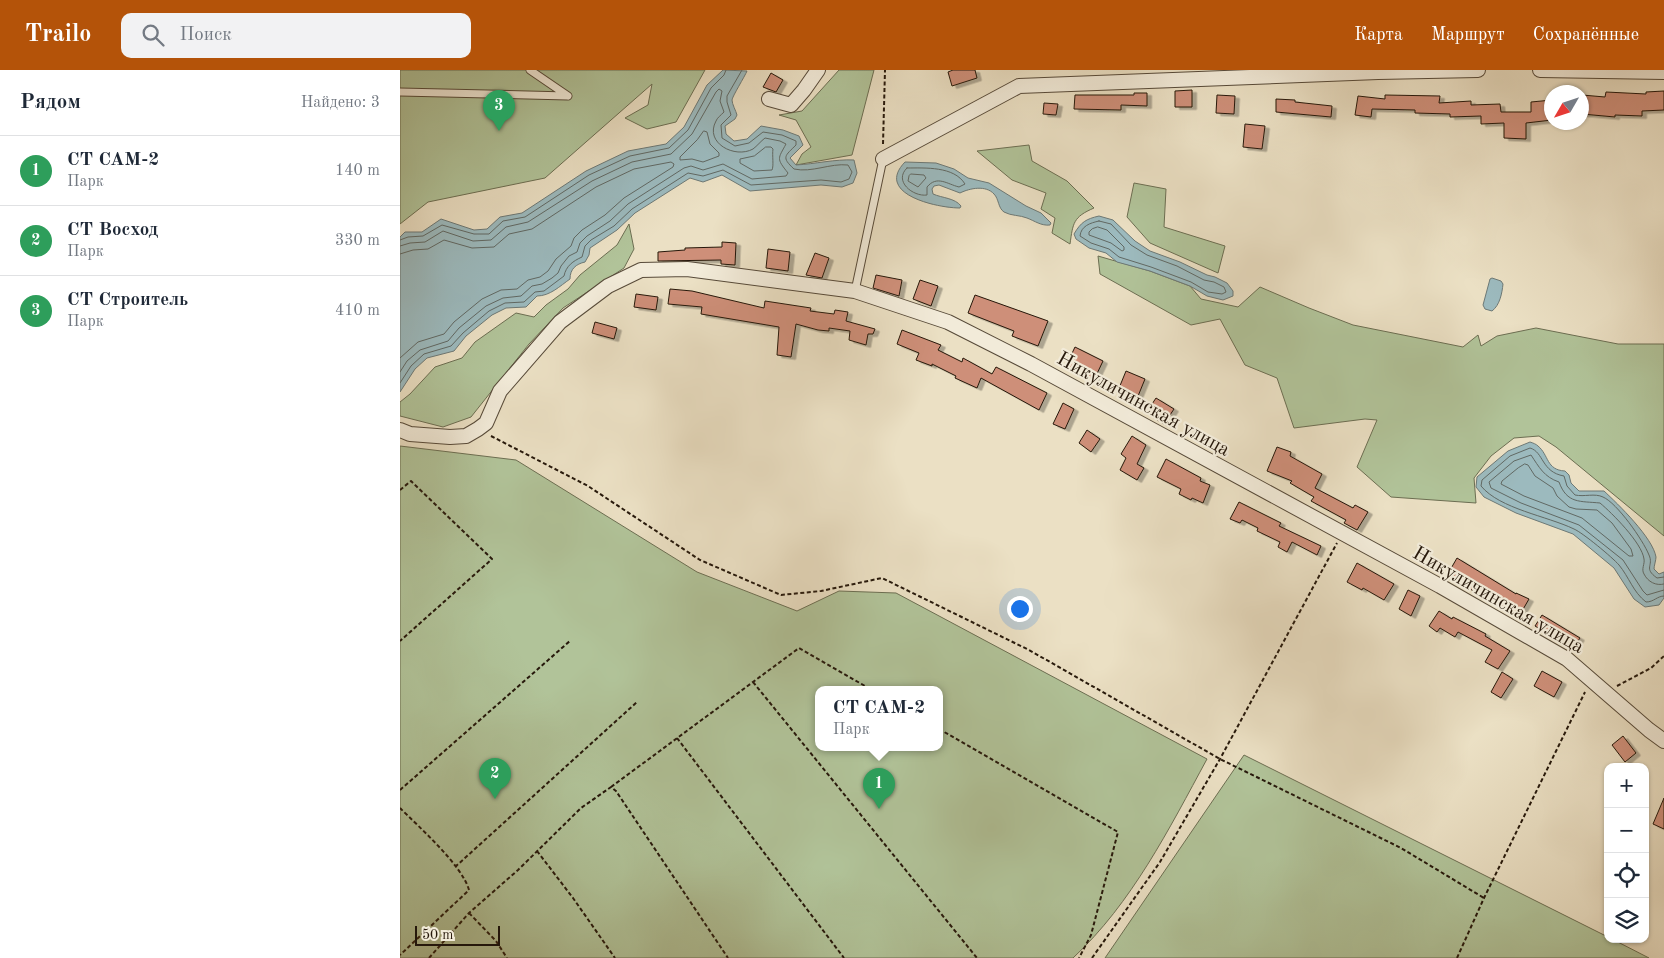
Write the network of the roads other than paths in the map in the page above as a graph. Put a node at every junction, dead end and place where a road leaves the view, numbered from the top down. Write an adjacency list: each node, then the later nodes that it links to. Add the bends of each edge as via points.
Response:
1 (530, 70): 7 (lane, via 568,96)
2 (818, 70): 8 (street, via 791,105)
3 (1478, 70): 5 (street)
4 (1540, 70): 6 (street)
5 (1378, 71): 9 (street, via 1019,86)
6 (1664, 72)
7 (400, 92)
8 (770, 100)
9 (883, 159): 10 (lane)
10 (855, 291): 11 (street, Никуличинская улица, via 687,269 641,270 608,286 560,322 500,391 486,423 478,429 466,436 450,437 410,434); 12 (street, Никуличинская улица, via 948,322 1343,533 1567,658)
11 (400, 430)
12 (1664, 741)

